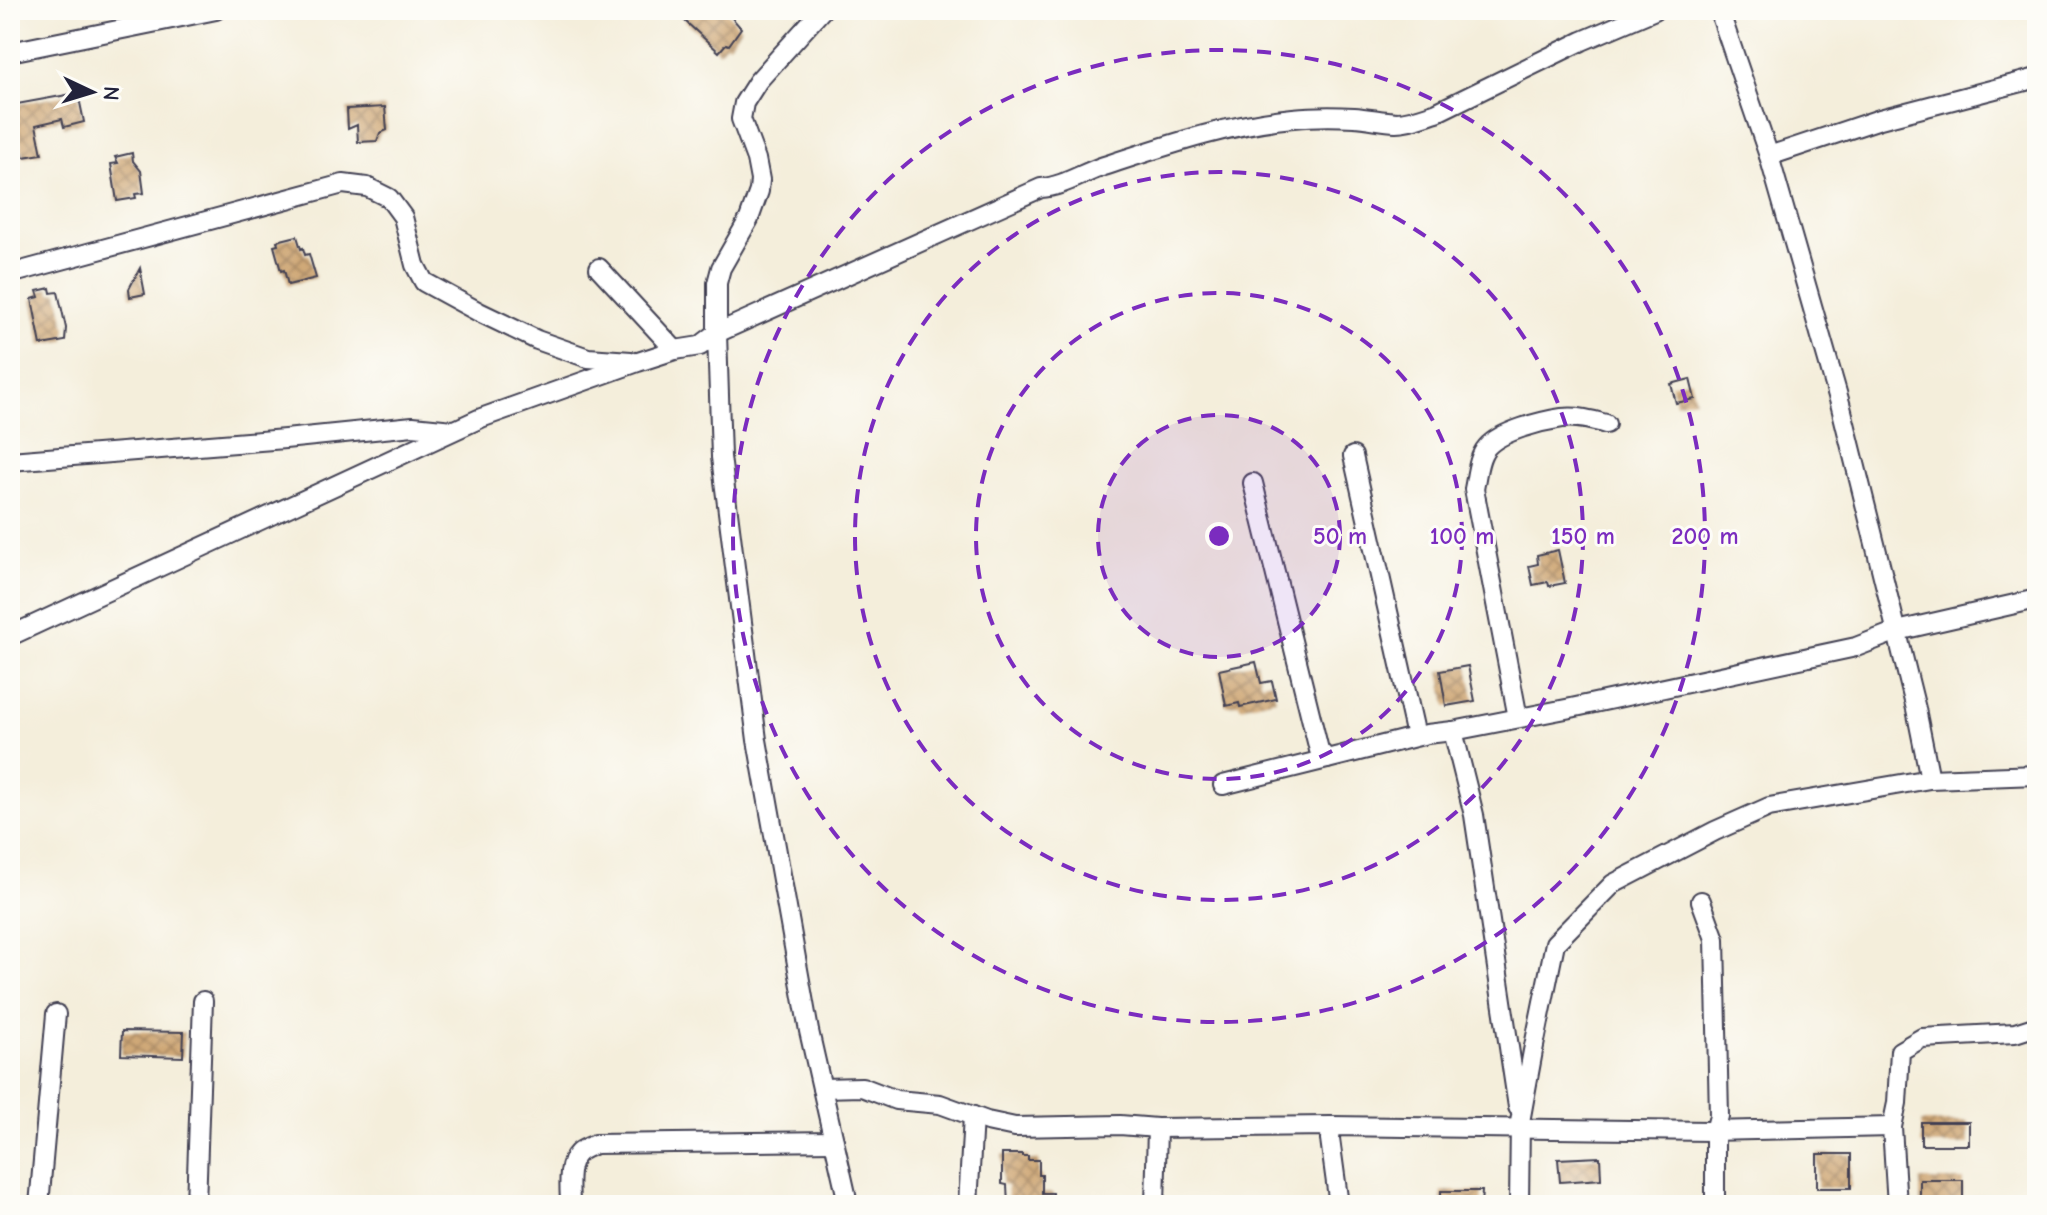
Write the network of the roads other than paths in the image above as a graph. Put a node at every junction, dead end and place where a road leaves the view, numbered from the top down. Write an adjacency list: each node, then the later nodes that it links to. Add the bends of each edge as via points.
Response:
1 (216, 10): 5 (street)
2 (822, 10): 10 (street, via 744,103 741,119 756,159 759,191 721,268)
3 (1655, 10): 10 (street, via 1416,119 1290,118 1189,139 1085,172)
4 (1719, 10): 7 (street)
5 (10, 52)
6 (2037, 78): 7 (street, via 1880,119)
7 (1769, 156): 19 (street, via 1840,403)
8 (599, 268): 11 (street)
9 (10, 274): 12 (street, via 343,184 367,187 389,198 403,217 424,282 537,340 588,358)
10 (717, 333): 11 (street, via 700,346); 32 (street, via 721,457 757,740)
11 (675, 350): 12 (street)
12 (638, 362): 14 (street)
13 (1606, 424): 21 (street, via 1563,417 1509,432 1482,455 1474,489)
14 (456, 431): 16 (street, via 413,426); 20 (street)
15 (1353, 456): 23 (street)
16 (10, 461)
17 (1253, 483): 24 (street, via 1319,750)
18 (2037, 599): 19 (street)
19 (1897, 631): 21 (street, via 1856,647); 26 (street)
20 (10, 636)
21 (1518, 718): 22 (street)
22 (1453, 731): 23 (street); 34 (street, via 1474,815)
23 (1416, 736): 24 (street)
24 (1327, 759): 27 (street)
25 (2037, 775): 26 (street)
26 (1930, 779): 34 (street, via 1769,807 1613,884 1555,943)
27 (1223, 785)
28 (1701, 901): 38 (street, via 1715,939)
29 (203, 1001): 41 (street)
30 (56, 1014): 40 (street)
31 (2037, 1026): 36 (street, via 2015,1033 1922,1038 1900,1051)
32 (822, 1088): 33 (street, via 862,1087); 39 (street)
33 (973, 1116): 37 (street, via 1015,1127); 44 (street)
34 (1520, 1125): 35 (street); 38 (street); 47 (street)
35 (1331, 1126): 37 (street); 46 (street)
36 (1892, 1127): 38 (street); 49 (street)
37 (1157, 1128): 45 (street)
38 (1715, 1131): 48 (street)
39 (834, 1141): 42 (street, via 595,1144 574,1159); 43 (street)
40 (39, 1205)
41 (196, 1205)
42 (570, 1205)
43 (847, 1205)
44 (968, 1205)
45 (1155, 1205)
46 (1339, 1205)
47 (1519, 1205)
48 (1715, 1205)
49 (1897, 1205)

